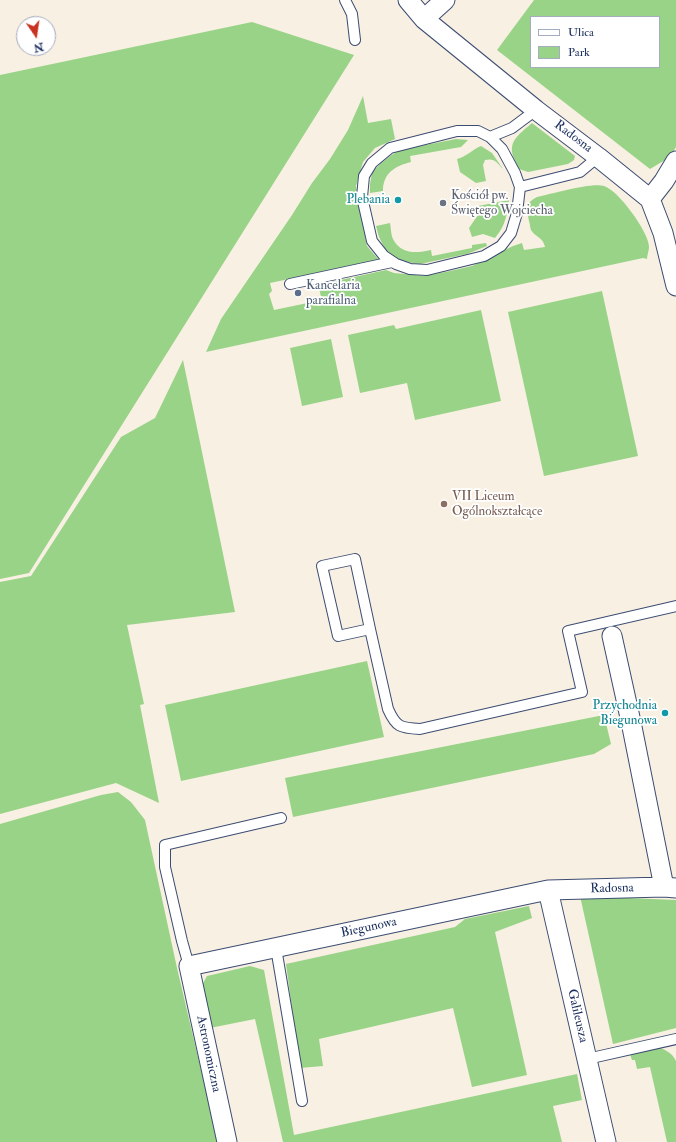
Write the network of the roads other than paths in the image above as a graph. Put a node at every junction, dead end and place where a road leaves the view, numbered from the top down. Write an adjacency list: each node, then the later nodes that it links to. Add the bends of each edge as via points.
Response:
1 (345, 0): 5 (lane, via 352,14)
2 (408, 0): 4 (street, Radosna)
3 (445, 0): 4 (street)
4 (424, 19): 6 (street, Radosna)
5 (355, 40)
6 (536, 110): 7 (lane, via 512,128); 8 (street, Radosna)
7 (490, 137): 10 (lane, via 502,149); 12 (lane, via 478,131 457,131 390,148 372,163 364,176 362,197 372,241)
8 (598, 157): 10 (lane, via 580,172); 11 (street, Radosna)
9 (676, 161): 11 (street)
10 (520, 187): 12 (lane, via 517,213 511,233 500,246 484,256 427,270 410,269)
11 (650, 199): 14 (street, via 663,233)
12 (392, 262): 13 (lane)
13 (290, 284)
14 (676, 286)
15 (676, 606): 16 (lane, via 568,631 582,692 420,729 404,728 393,720 388,709)
16 (370, 629): 16 (lane, via 338,636 322,566 355,558)
17 (612, 636): 19 (street)
18 (281, 818): 22 (lane, via 165,846 165,867)
19 (670, 888): 20 (street, Radosna)
20 (548, 890): 21 (street, Biegunowa); 24 (street, Galileusza)
21 (276, 948): 22 (street, Biegunowa); 25 (lane)
22 (189, 966): 26 (street, Astronomiczna)
23 (676, 1039): 24 (lane)
24 (587, 1059): 27 (street, Galileusza)
25 (302, 1101)
26 (227, 1142)
27 (606, 1142)

